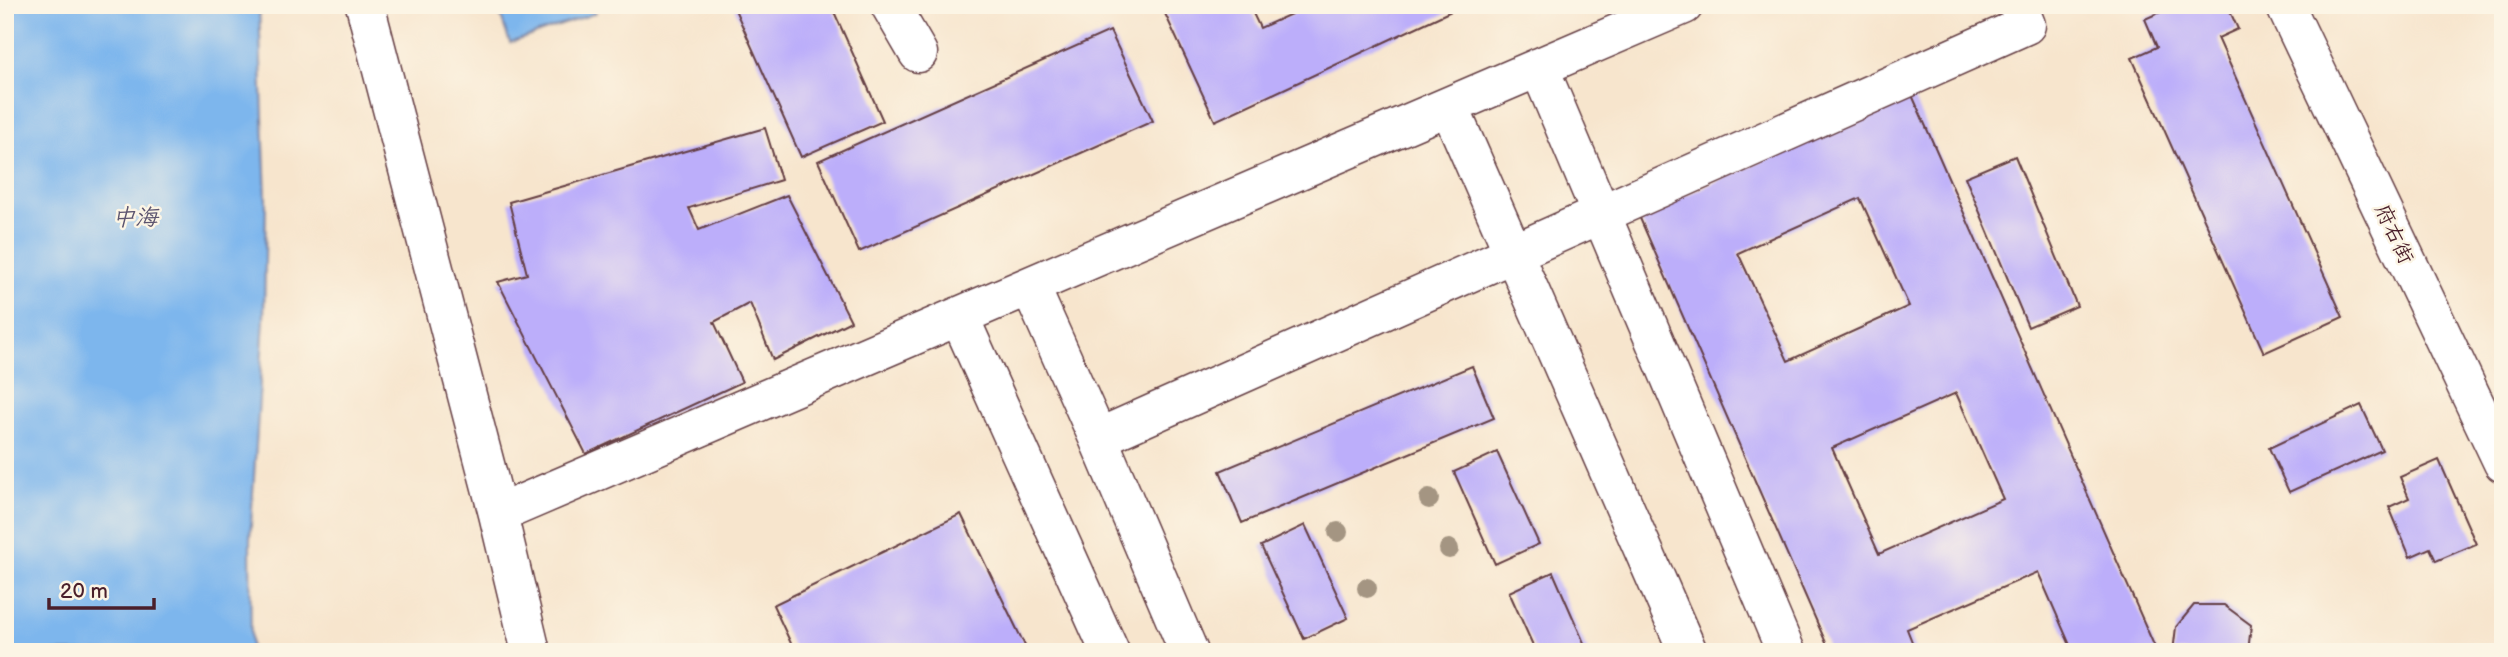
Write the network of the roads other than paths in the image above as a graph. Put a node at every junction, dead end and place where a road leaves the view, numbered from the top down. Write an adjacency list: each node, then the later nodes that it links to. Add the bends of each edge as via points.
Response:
1 (365, 5): 15 (main road)
2 (890, 5): 6 (main road)
3 (2018, 5): 9 (main road, via 2026,25)
4 (2285, 5): 14 (main road, 府右街)
5 (1661, 10): 7 (main road)
6 (918, 53)
7 (1539, 67): 8 (main road); 9 (main road)
8 (1449, 106): 10 (main road); 11 (main road)
9 (1601, 214): 10 (main road); 20 (main road)
10 (1514, 253): 13 (main road); 19 (main road)
11 (1030, 286): 12 (main road); 13 (main road)
12 (960, 316): 15 (main road); 17 (main road)
13 (1098, 438): 18 (main road)
14 (2503, 463)
15 (498, 514): 16 (main road)
16 (531, 652)
17 (1110, 652)
18 (1189, 652)
19 (1688, 652)
20 (1786, 652)

